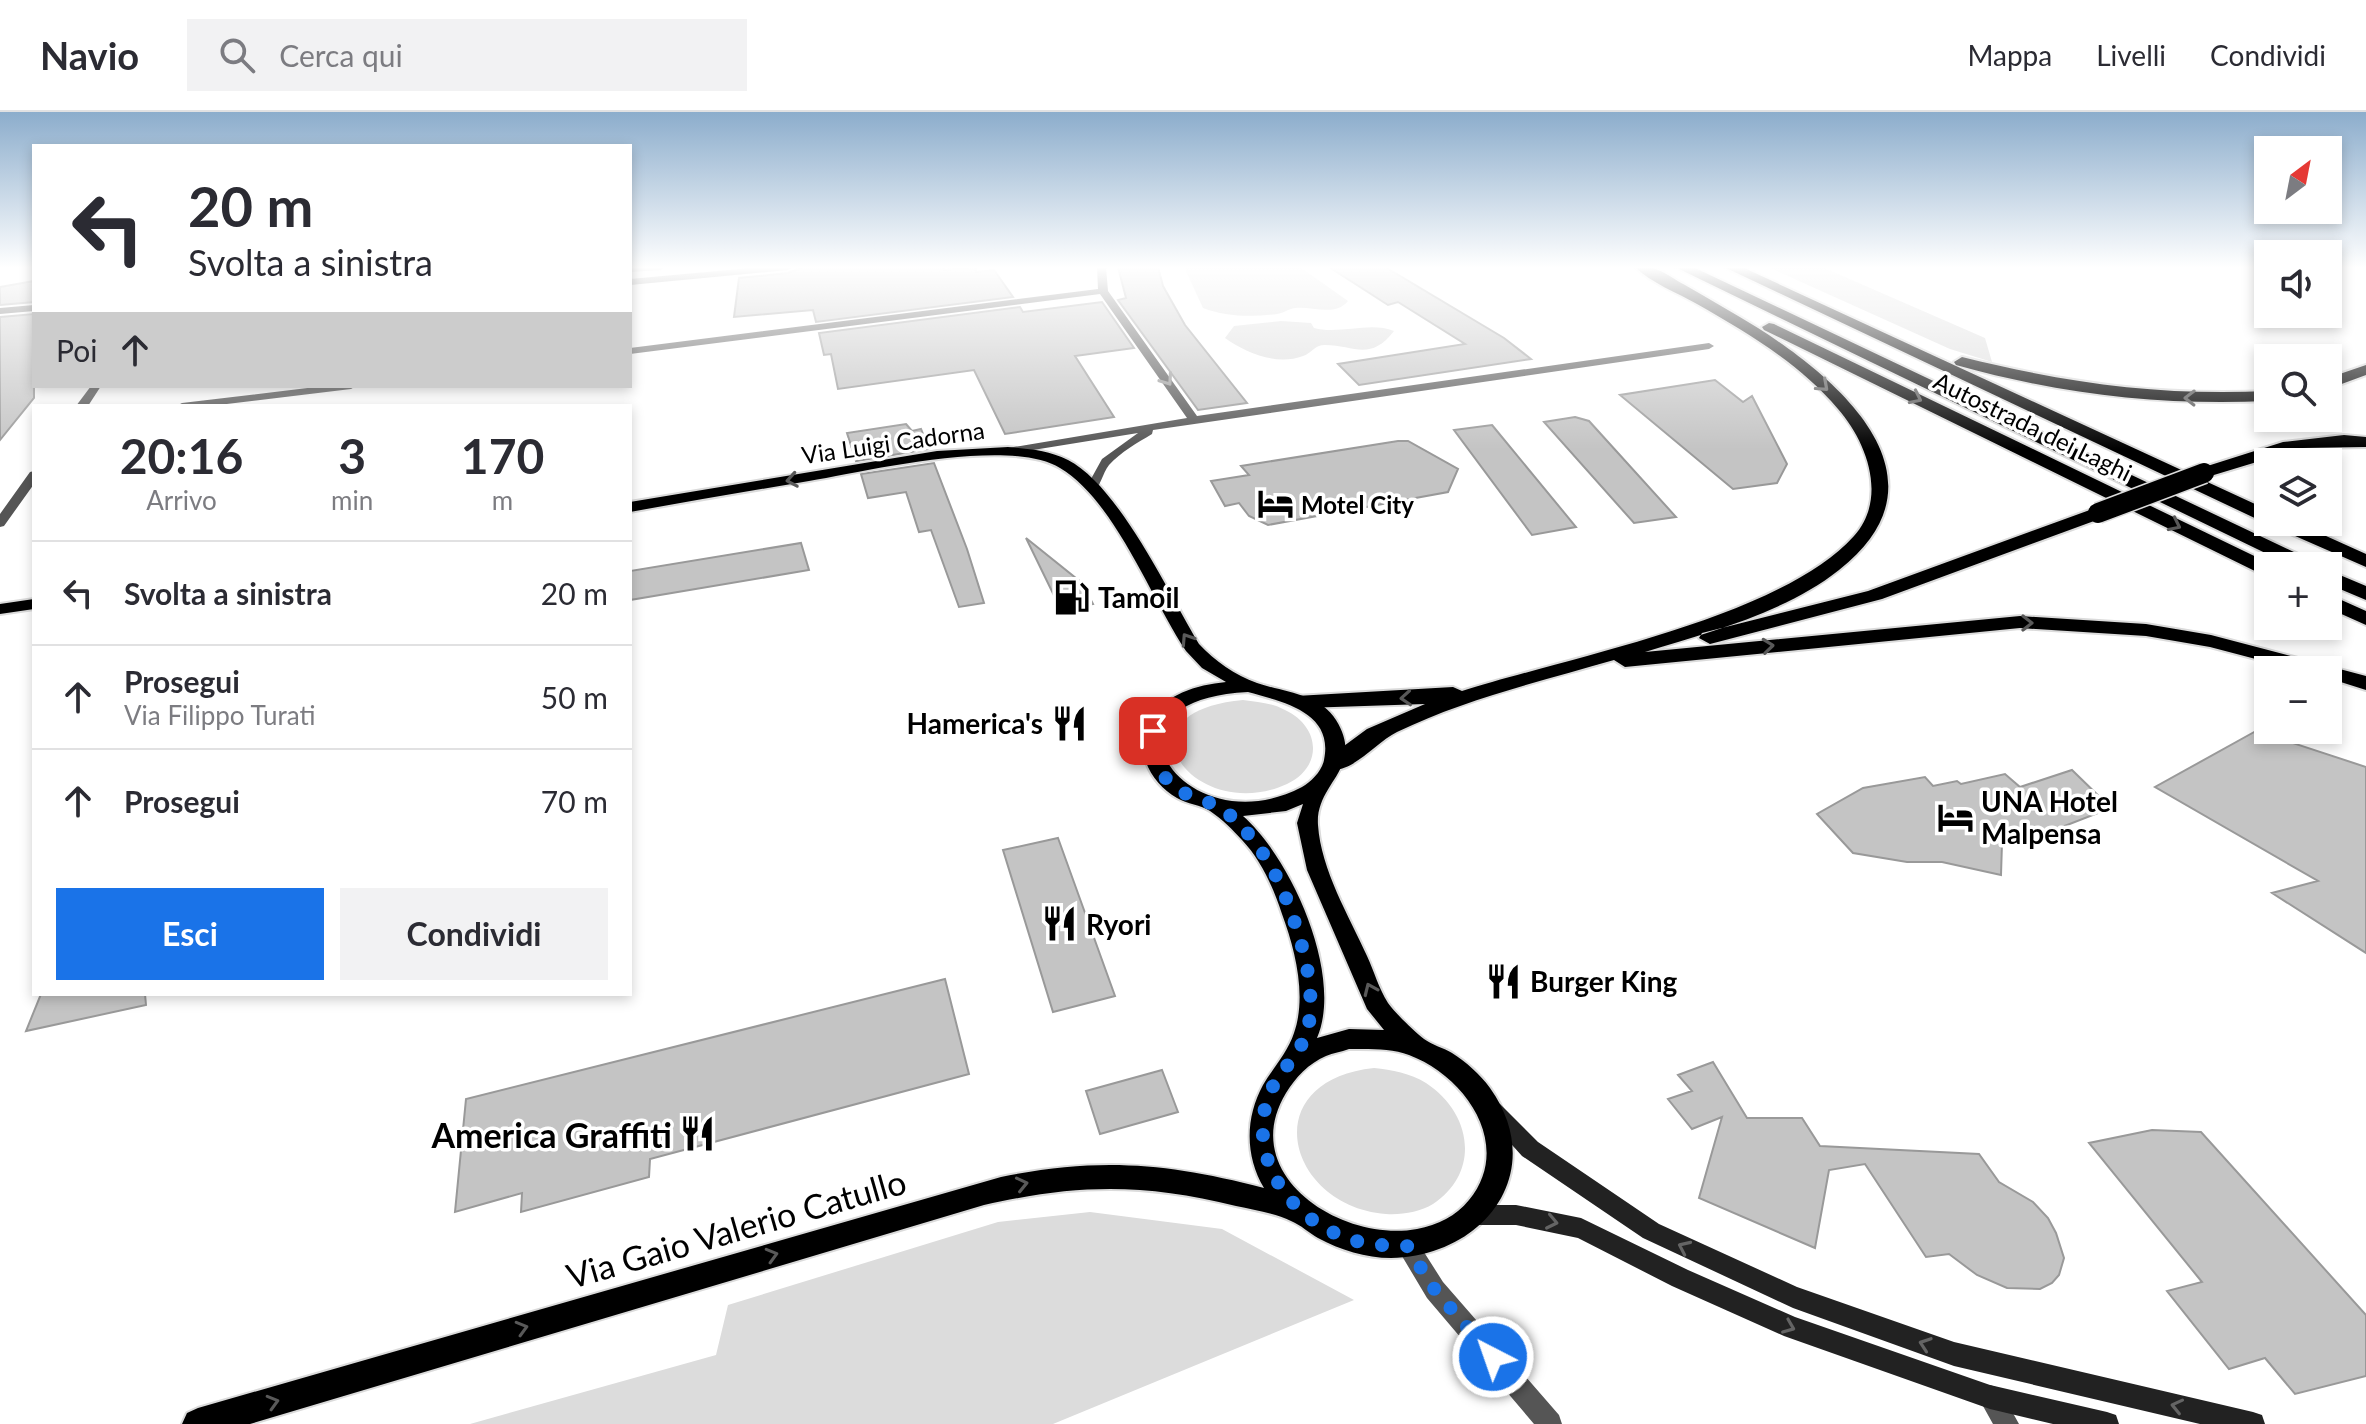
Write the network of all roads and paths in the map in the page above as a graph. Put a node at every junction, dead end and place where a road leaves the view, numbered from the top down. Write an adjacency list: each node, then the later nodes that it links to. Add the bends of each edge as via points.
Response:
1 (810, 328): 9 (street)
2 (1129, 328): 15 (street, one-way to 15)
3 (1744, 328): 35 (highway, one-way to 35, via 1785,353 1841,402 1868,438 1879,464 1876,516 1862,539 1833,565 1788,590 1735,614)
4 (1769, 328): 27 (highway, Autostrada dei Laghi, one-way to 27)
5 (1810, 328): 25 (highway, Autostrada dei Laghi)
6 (1863, 328): 22 (highway)
7 (1870, 328): 13 (highway, one-way to 7, via 2122,395 2008,376)
8 (1709, 346): 15 (street, Via Luigi Cadorna)
9 (632, 351)
10 (2366, 370): 11 (highway)
11 (2342, 379)
12 (334, 388): 14 (street)
13 (2254, 397)
14 (199, 404)
15 (1194, 420): 16 (street, Via Luigi Cadorna)
16 (1162, 425): 18 (street, Via Luigi Cadorna); 20 (street, Via Luigi Cadorna, via 1109,457 1095,473)
17 (2366, 442): 35 (highway, bridge, via 2318,440 2280,446 1875,595 1743,632)
18 (1008, 451): 20 (main road, via 1041,454 1066,465); 21 (main road, Via Luigi Cadorna, one-way to 21, via 937,455)
19 (32, 478): 23 (street)
20 (1092, 488): 38 (main road, one-way to 20, via 1208,664 1192,647 1106,501)
21 (632, 507)
22 (2254, 510)
23 (0, 523)
24 (2310, 536): 26 (highway)
25 (2279, 552)
26 (2366, 561)
27 (2254, 563)
28 (2342, 583): 29 (highway)
29 (2366, 594)
30 (32, 604): 32 (main road)
31 (2342, 607): 33 (highway)
32 (0, 609)
33 (2366, 619)
34 (2268, 656): 35 (highway, one-way to 34, via 2020,622 2146,630)
35 (1579, 665): 39 (highway)
36 (2342, 676): 37 (highway)
37 (2366, 683)
38 (1248, 686): 40 (main road); 43 (main road, via 1223,687 1179,701 1153,731 1150,749 1156,767 1191,797)
39 (1484, 691): 40 (highway, one-way to 40); 41 (highway, via 1376,733)
40 (1304, 701): 41 (main road, via 1333,729)
41 (1337, 763): 42 (main road)
42 (1319, 787): 43 (main road, via 1273,807); 44 (main road, one-way to 42, via 1379,1009 1318,870 1307,823)
43 (1217, 806): 45 (main road, via 1264,852 1288,902 1308,966 1306,1033)
44 (1419, 1048): 45 (main road, via 1384,1039 1349,1039 1314,1050); 46 (main road, via 1451,1066)
45 (1286, 1070): 47 (main road, via 1267,1098 1261,1131 1279,1189)
46 (1488, 1105): 48 (main road, via 1499,1127 1500,1154 1493,1187); 55 (main road, one-way to 46, via 1954,1354 1793,1297 1651,1231 1530,1149)
47 (1302, 1211): 49 (main road, via 1323,1227 1364,1243); 51 (main road, Via Gaio Valerio Catullo, one-way to 47, via 1035,1181 1133,1177 1184,1183)
48 (1474, 1215): 49 (main road, via 1445,1236); 50 (main road, one-way to 50, via 1516,1215 1581,1228 1792,1328)
49 (1407, 1246): 52 (street, via 1435,1290)
50 (1990, 1397): 53 (street); 54 (main road)
51 (198, 1424)
52 (1550, 1424)
53 (2007, 1424)
54 (2107, 1424)
55 (2253, 1424)

